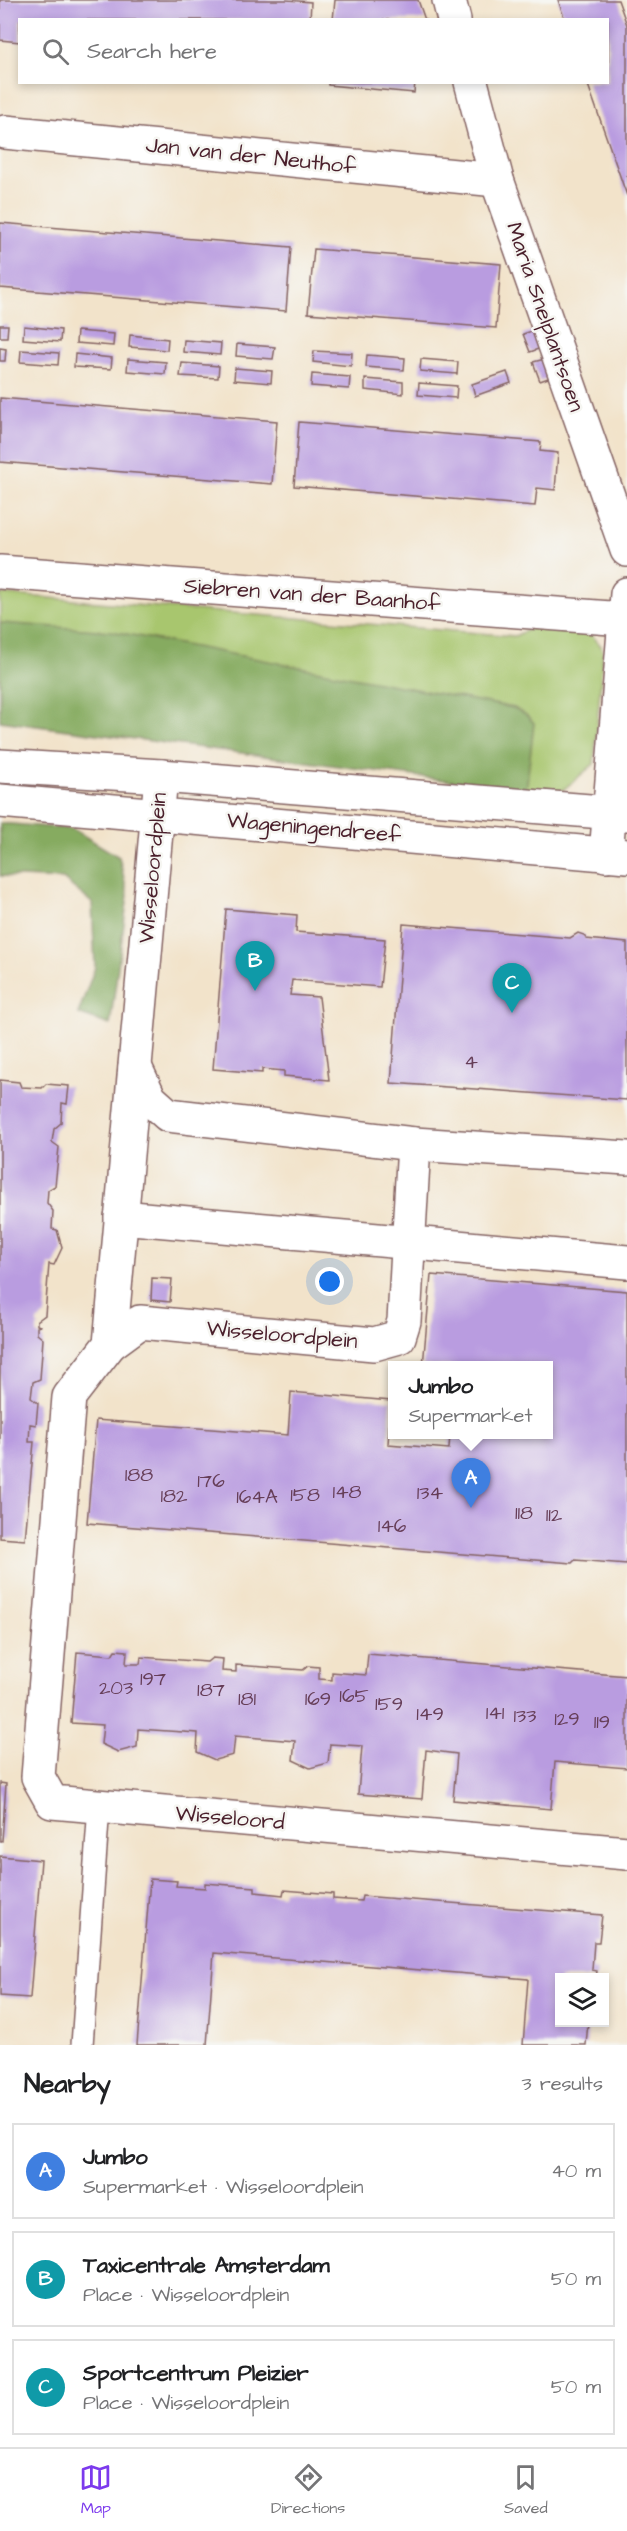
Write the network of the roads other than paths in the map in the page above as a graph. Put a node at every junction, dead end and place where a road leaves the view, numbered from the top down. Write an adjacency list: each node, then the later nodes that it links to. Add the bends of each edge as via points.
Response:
1 (449, 0): 2 (street)
2 (454, 18)
3 (472, 84): 5 (street, Maria Snelplantsoen)
4 (5, 132): 5 (street, Jan van der Neuthof)
5 (497, 180): 6 (street, Maria Snelplantsoen)
6 (627, 550)
7 (0, 572): 8 (street, Siebren van der Baanhof)
8 (626, 607): 12 (street)
9 (0, 766): 10 (street, Wageningendreef)
10 (161, 776): 12 (street, Wageningendreef); 13 (street, Wisseloordplein)
11 (0, 801): 13 (street, Wageningendreef)
12 (618, 813): 14 (street)
13 (158, 814): 14 (street, Wageningendreef); 15 (street, Wisseloordplein)
14 (616, 855)
15 (135, 1067): 16 (street, via 150,1099 168,1115); 18 (street, Wisseloordplein)
16 (414, 1144): 17 (street); 19 (street, Wisseloordplein)
17 (627, 1158)
18 (122, 1217): 19 (street); 21 (street, Wisseloordplein)
19 (409, 1241): 20 (street); 21 (street, Wisseloordplein, via 404,1321 399,1337 374,1344 140,1322)
20 (627, 1262)
21 (110, 1344): 22 (street, Wisseloordplein, via 69,1397)
22 (52, 1587): 23 (street, Wisseloord, via 38,1778 52,1802)
23 (99, 1806): 24 (street, Wisseloord); 25 (lane)
24 (627, 1853)
25 (82, 2045)

